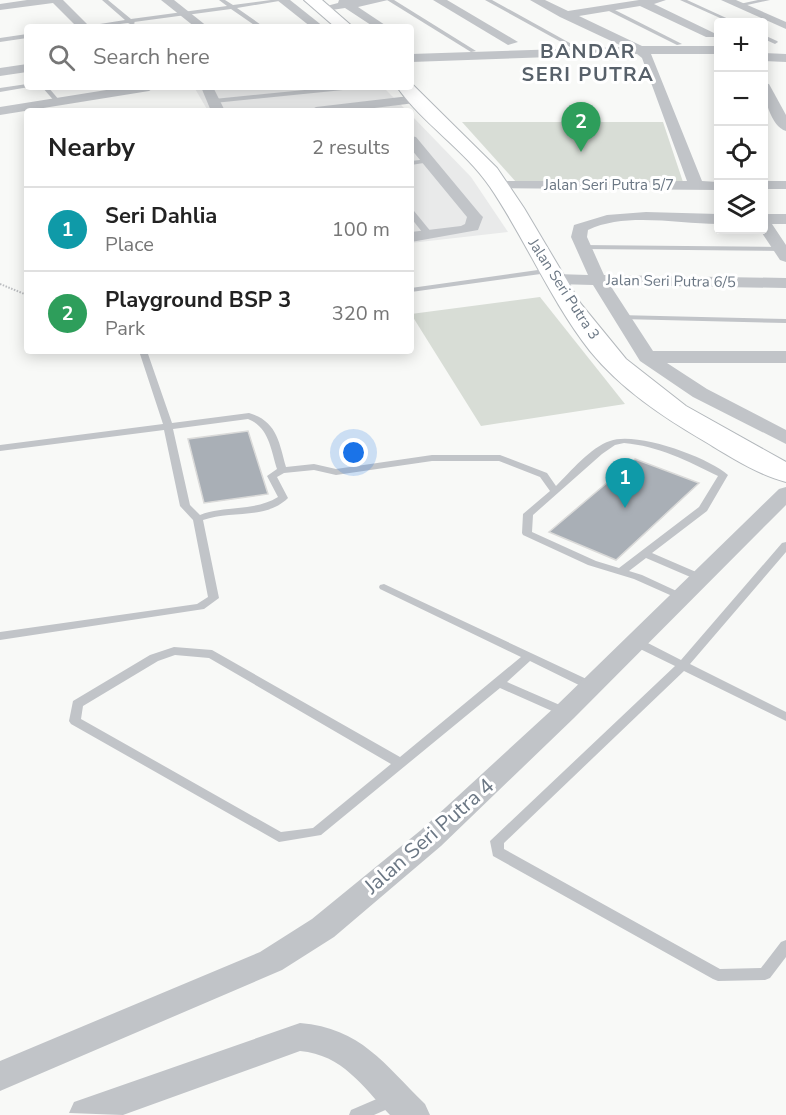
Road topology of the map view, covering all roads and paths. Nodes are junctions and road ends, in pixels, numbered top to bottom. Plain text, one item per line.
1 (51, 0) edge
2 (57, 0) edge
3 (105, 0) edge
4 (167, 0) edge
5 (222, 0) edge
6 (283, 0) edge
7 (382, 0) edge
8 (390, 0) edge
9 (439, 0) edge
10 (488, 0) edge
11 (536, 0) edge
12 (660, 0) edge
13 (683, 0) edge
14 (767, 0) edge
15 (344, 2) edge
16 (732, 2) edge
17 (642, 3) junction
18 (319, 4) edge
19 (0, 7) edge
20 (232, 7) junction
21 (607, 8) junction
22 (185, 13) junction
23 (564, 15) junction
24 (723, 18) edge
25 (129, 21) junction
26 (81, 24) edge
27 (106, 24) edge
28 (133, 24) edge
29 (198, 24) edge
30 (257, 24) edge
31 (313, 24) edge
32 (342, 24) edge
33 (377, 24) edge
34 (786, 26) edge
35 (710, 35) dead end
36 (24, 36) edge
37 (768, 39) edge
38 (0, 40) edge
39 (512, 42) dead end
40 (775, 42) dead end
41 (679, 44) dead end
42 (574, 47) dead end
43 (714, 50) edge
44 (768, 50) edge
45 (786, 50) edge
46 (414, 51) edge
47 (473, 51) dead end
48 (644, 53) junction
49 (714, 57) edge
50 (768, 57) edge
51 (786, 58) edge
52 (24, 68) edge
53 (1, 70) edge
54 (24, 86) edge
55 (0, 90) edge
56 (49, 90) edge
57 (134, 90) edge
58 (209, 90) edge
59 (331, 90) edge
60 (370, 90) edge
61 (768, 90) edge
62 (412, 93) edge
63 (768, 93) edge
64 (786, 94) edge
65 (67, 104) edge
66 (216, 106) edge
67 (384, 107) edge
68 (24, 108) edge
69 (29, 108) edge
70 (369, 108) edge
71 (0, 111) edge
72 (783, 115) edge
73 (786, 127) edge
74 (414, 144) edge
75 (428, 161) junction
76 (414, 163) edge
77 (499, 184) junction
78 (768, 185) edge
79 (786, 185) edge
80 (696, 186) junction
81 (714, 186) edge
82 (414, 217) edge
83 (714, 219) edge
84 (768, 219) edge
85 (786, 219) edge
86 (768, 230) edge
87 (429, 235) junction
88 (414, 237) edge
89 (584, 247) junction
90 (784, 252) edge
91 (554, 275) junction
92 (598, 279) junction
93 (786, 283) edge
94 (0, 284) edge
95 (414, 290) edge
96 (24, 294) edge
97 (621, 317) junction
98 (786, 321) edge
99 (144, 354) edge
100 (647, 357) junction
101 (786, 357) edge
102 (168, 426) junction
103 (786, 438) edge
104 (0, 448) edge
105 (282, 470) junction
106 (786, 473) edge
107 (555, 492) junction
108 (786, 493) edge
109 (198, 519) junction
110 (786, 545) edge
111 (646, 554) junction
112 (622, 571) junction
113 (699, 577) junction
114 (384, 587) dead end
115 (679, 596) junction
116 (0, 636) edge
117 (636, 642) junction
118 (528, 657) junction
119 (683, 665) junction
120 (499, 683) junction
121 (591, 686) junction
122 (565, 712) junction
123 (786, 717) edge
124 (400, 763) junction
125 (786, 946) edge
126 (0, 1076) edge
127 (404, 1107) edge
128 (86, 1114) edge
129 (357, 1115) edge

1 - 19 street
2 - 26 street
3 - 25 lane
4 - 22 street
5 - 20 lane
6 - 20 lane
6 - 31 street
7 - 15 street
8 - 47 lane
9 - 39 street
10 - 42 lane
11 - 23 street
12 - 17 street
13 - 24 lane
14 - 16 lane
15 - 18 street
15 - 33 street
16 - 34 street
17 - 21 street
17 - 35 street
18 - 32 street
20 - 22 lane
20 - 30 lane
21 - 23 street
21 - 41 lane
22 - 25 lane
22 - 29 street
23 - 48 street
25 - 27 lane
25 - 28 lane
36 - 38 lane
37 - 40 lane
43 - 48 street
44 - 45 street
46 - 48 street
48 - 49 street
48 - 80 street
50 - 51 street
52 - 53 street
54 - 55 lane
56 - 65 lane
57 - 65 street
58 - 66 street
59 - 66 lane
60 - 67 street
61 - 64 street
62 - 67 street
62 - 77 street, Jalan Seri Putra 3
63 - 72 street
65 - 69 street
67 - 70 street
68 - 71 street
72 - 73 street
74 - 75 street
75 - 76 lane
75 - 87 street
77 - 80 street, Jalan Seri Putra 5/7
77 - 91 street, Jalan Seri Putra 3
78 - 79 street
80 - 81 street, Jalan Seri Putra 5/7
82 - 87 lane
83 - 89 street
84 - 85 street
86 - 90 street
87 - 88 street
89 - 90 lane
89 - 92 street
91 - 92 street, Jalan Seri Putra 6/5
91 - 95 lane
91 - 106 street, Jalan Seri Putra 3
92 - 93 street, Jalan Seri Putra 6/5
92 - 97 street
94 - 96 path
97 - 98 lane
97 - 100 street
99 - 102 lane
100 - 101 street
100 - 103 street
102 - 104 lane
102 - 105 lane
102 - 109 lane
105 - 107 lane
105 - 109 lane
107 - 111 lane
107 - 112 lane
108 - 113 street, Jalan Seri Putra 4
109 - 116 lane
110 - 119 lane
111 - 112 lane
111 - 113 lane
112 - 115 lane
113 - 115 street, Jalan Seri Putra 4
114 - 118 lane
115 - 117 street, Jalan Seri Putra 4
117 - 119 lane
117 - 121 street, Jalan Seri Putra 4
118 - 120 lane
118 - 121 lane
119 - 123 lane
119 - 125 lane
120 - 122 lane
120 - 124 lane
121 - 122 street, Jalan Seri Putra 4
122 - 126 street, Jalan Seri Putra 4
124 - 124 lane
127 - 128 street
127 - 129 lane

